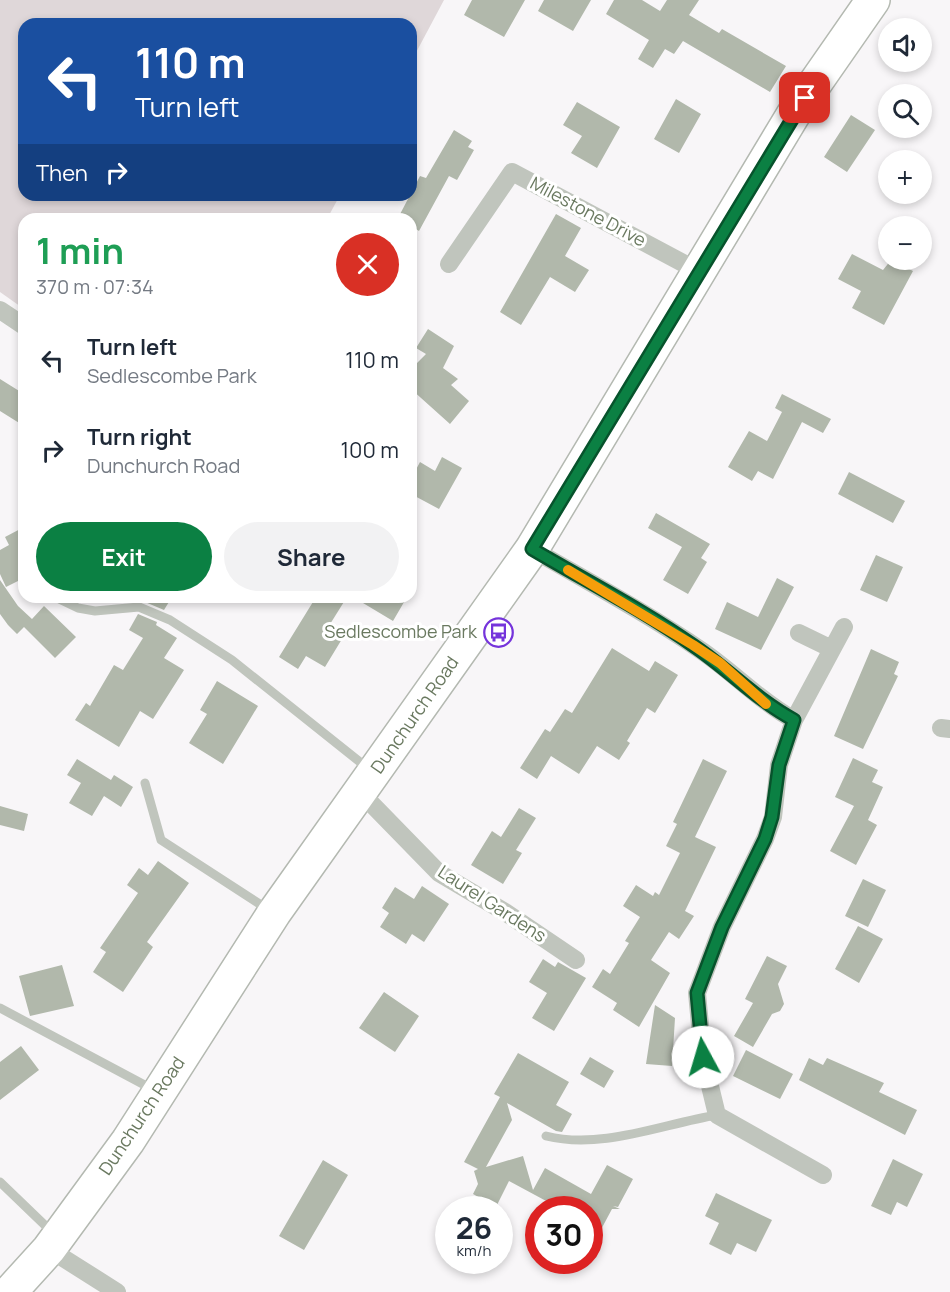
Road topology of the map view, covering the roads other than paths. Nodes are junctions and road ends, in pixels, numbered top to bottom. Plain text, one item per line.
1 (873, 0) edge
2 (449, 264) dead end
3 (698, 271) junction
4 (0, 310) edge
5 (18, 322) edge
6 (532, 549) junction
7 (68, 603) edge
8 (844, 627) dead end
9 (799, 633) dead end
10 (832, 649) junction
11 (794, 720) junction
12 (145, 783) dead end
13 (368, 783) junction
14 (274, 913) junction
15 (576, 960) dead end
16 (0, 1008) edge
17 (159, 1093) junction
18 (717, 1115) junction
19 (546, 1136) dead end
20 (823, 1175) dead end
21 (0, 1182) edge
22 (53, 1243) junction
23 (10, 1292) edge
24 (117, 1292) edge

1 - 3 highway, Dunchurch Road
2 - 3 street, Milestone Drive
3 - 6 highway, Dunchurch Road
4 - 5 street
6 - 11 street
6 - 13 highway, Dunchurch Road
7 - 13 lane
8 - 10 street
9 - 10 street
10 - 11 street
11 - 18 street
12 - 14 lane
13 - 14 highway, Dunchurch Road
13 - 15 street, Laurel Gardens
14 - 17 highway, Dunchurch Road
16 - 17 lane
17 - 22 highway, Dunchurch Road
18 - 19 lane
18 - 20 street
21 - 22 lane
22 - 23 highway, Dunchurch Road
22 - 24 street

